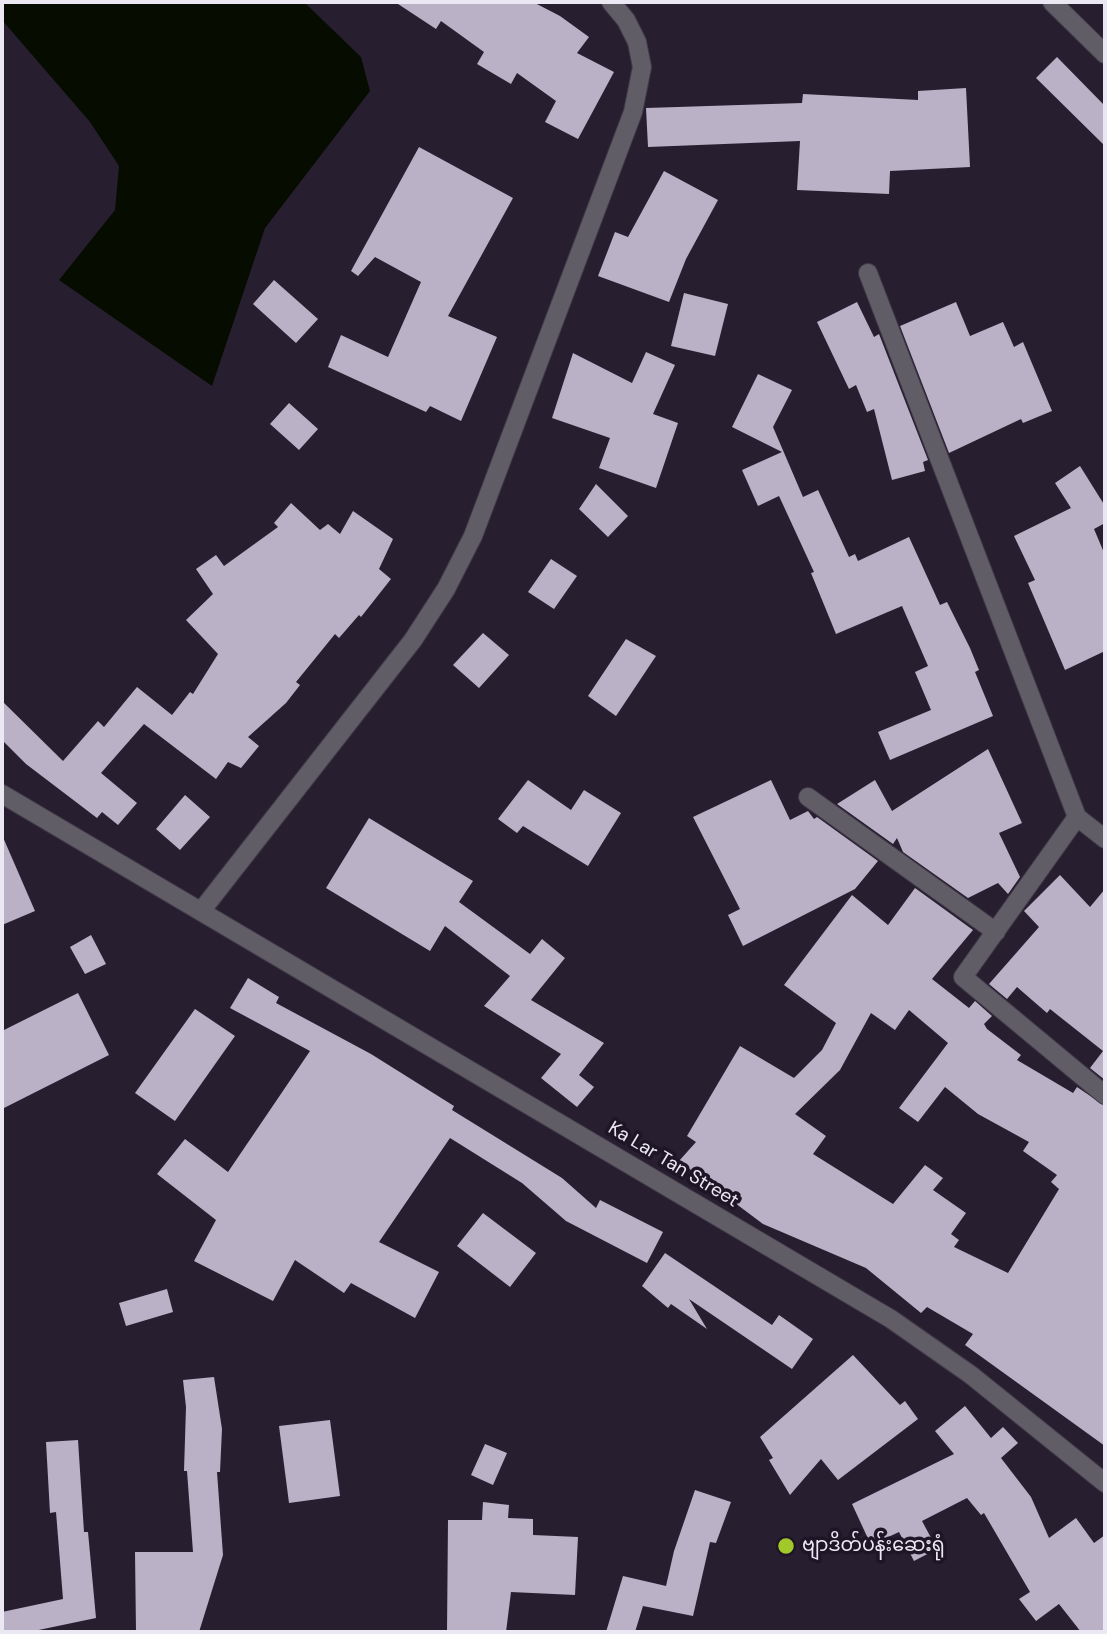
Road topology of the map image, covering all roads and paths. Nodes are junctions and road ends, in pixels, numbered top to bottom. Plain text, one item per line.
1 (611, 2) edge
2 (1052, 2) edge
3 (1105, 54) edge
4 (868, 273) dead end
5 (2, 794) edge
6 (808, 797) dead end
7 (1077, 817) junction
8 (1105, 839) edge
9 (202, 910) junction
10 (996, 932) junction
11 (1105, 1095) edge
12 (1105, 1483) edge

1 - 9 street
2 - 3 street
4 - 7 street
5 - 9 street, Ka Lar Tan Street
6 - 10 street
7 - 8 street
7 - 10 street
9 - 12 street, Ka Lar Tan Street
10 - 11 street

